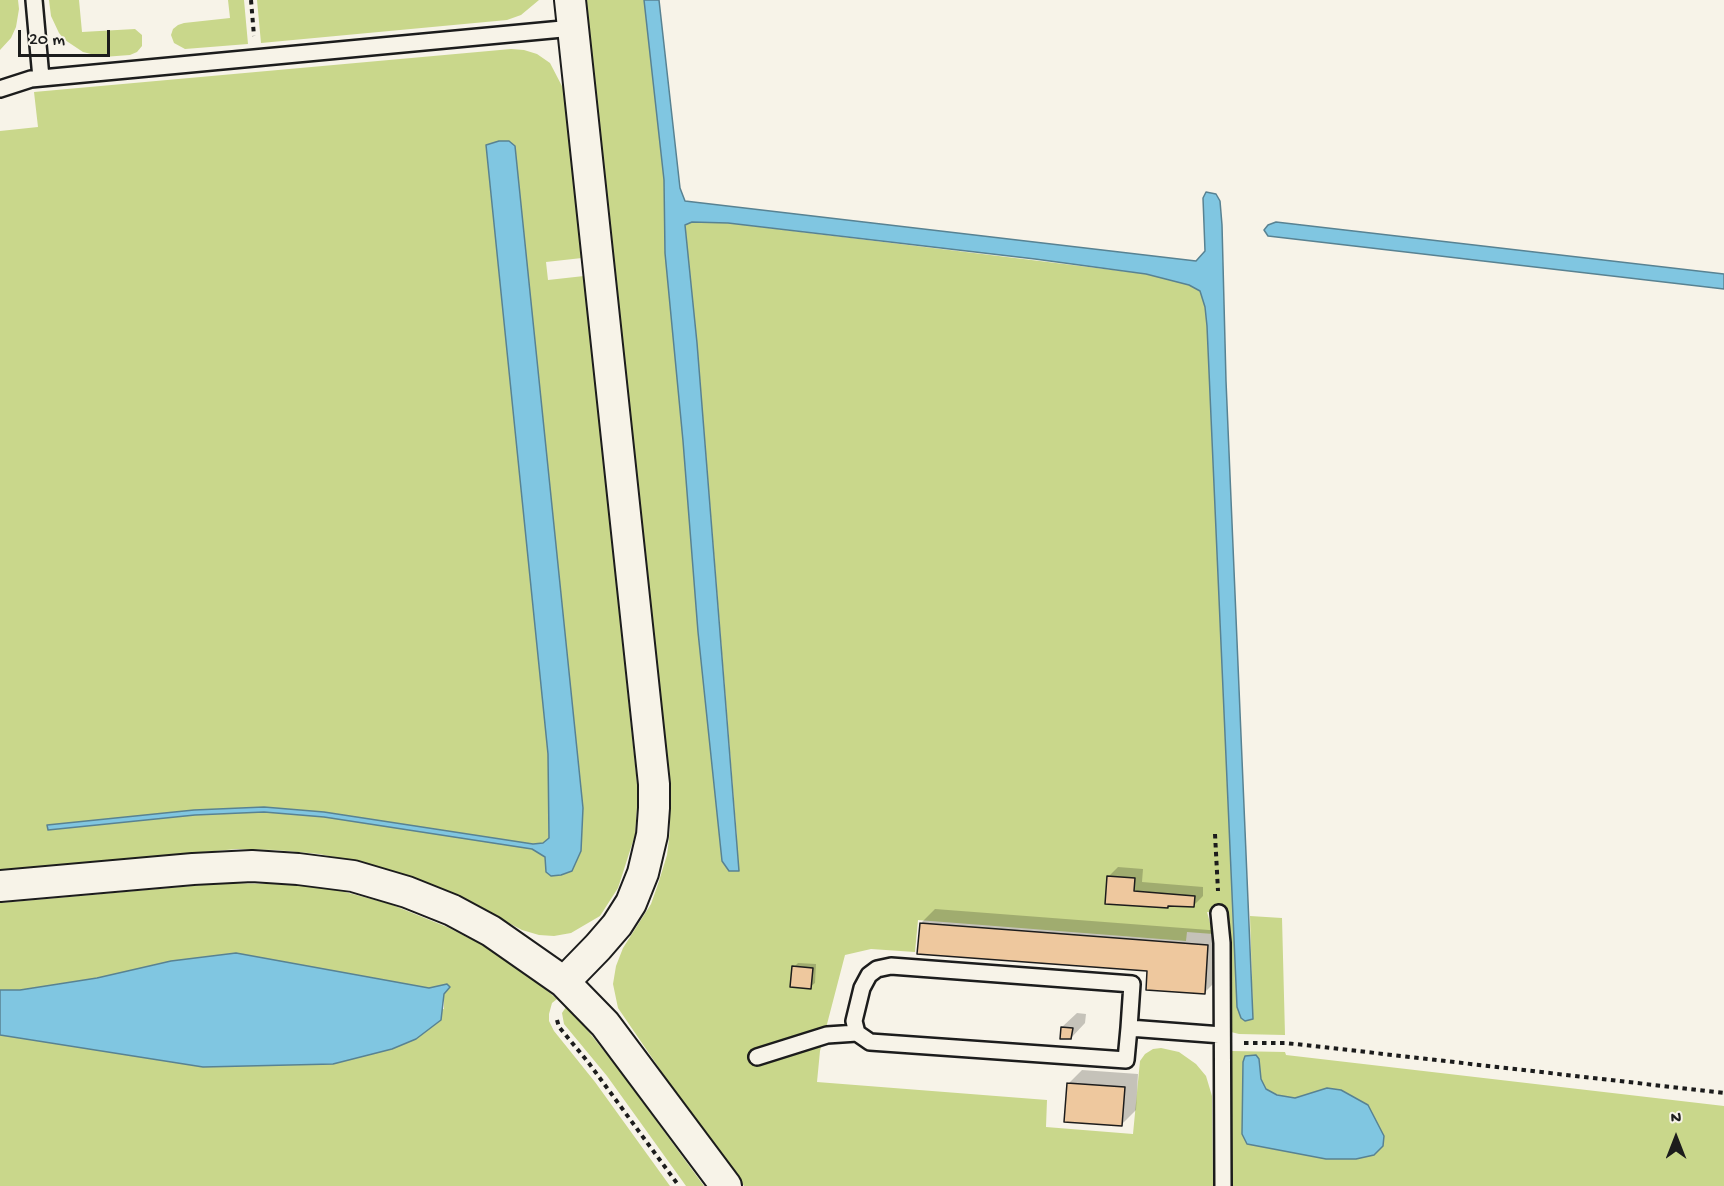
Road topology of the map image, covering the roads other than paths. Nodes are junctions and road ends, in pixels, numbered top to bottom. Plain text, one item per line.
1 (34, 0) edge
2 (572, 14) edge
3 (41, 78) junction
4 (0, 90) edge
5 (0, 886) edge
6 (1219, 913) road end
7 (568, 986) junction
8 (1129, 1028) junction
9 (857, 1033) junction
10 (1222, 1039) junction
11 (757, 1057) dead end
12 (726, 1186) edge
13 (1223, 1186) edge

1 - 3 lane
2 - 3 lane
2 - 7 street
3 - 4 lane
5 - 7 street
6 - 10 lane
7 - 12 street
8 - 9 lane
8 - 9 lane
8 - 10 lane
9 - 11 lane
10 - 13 lane

